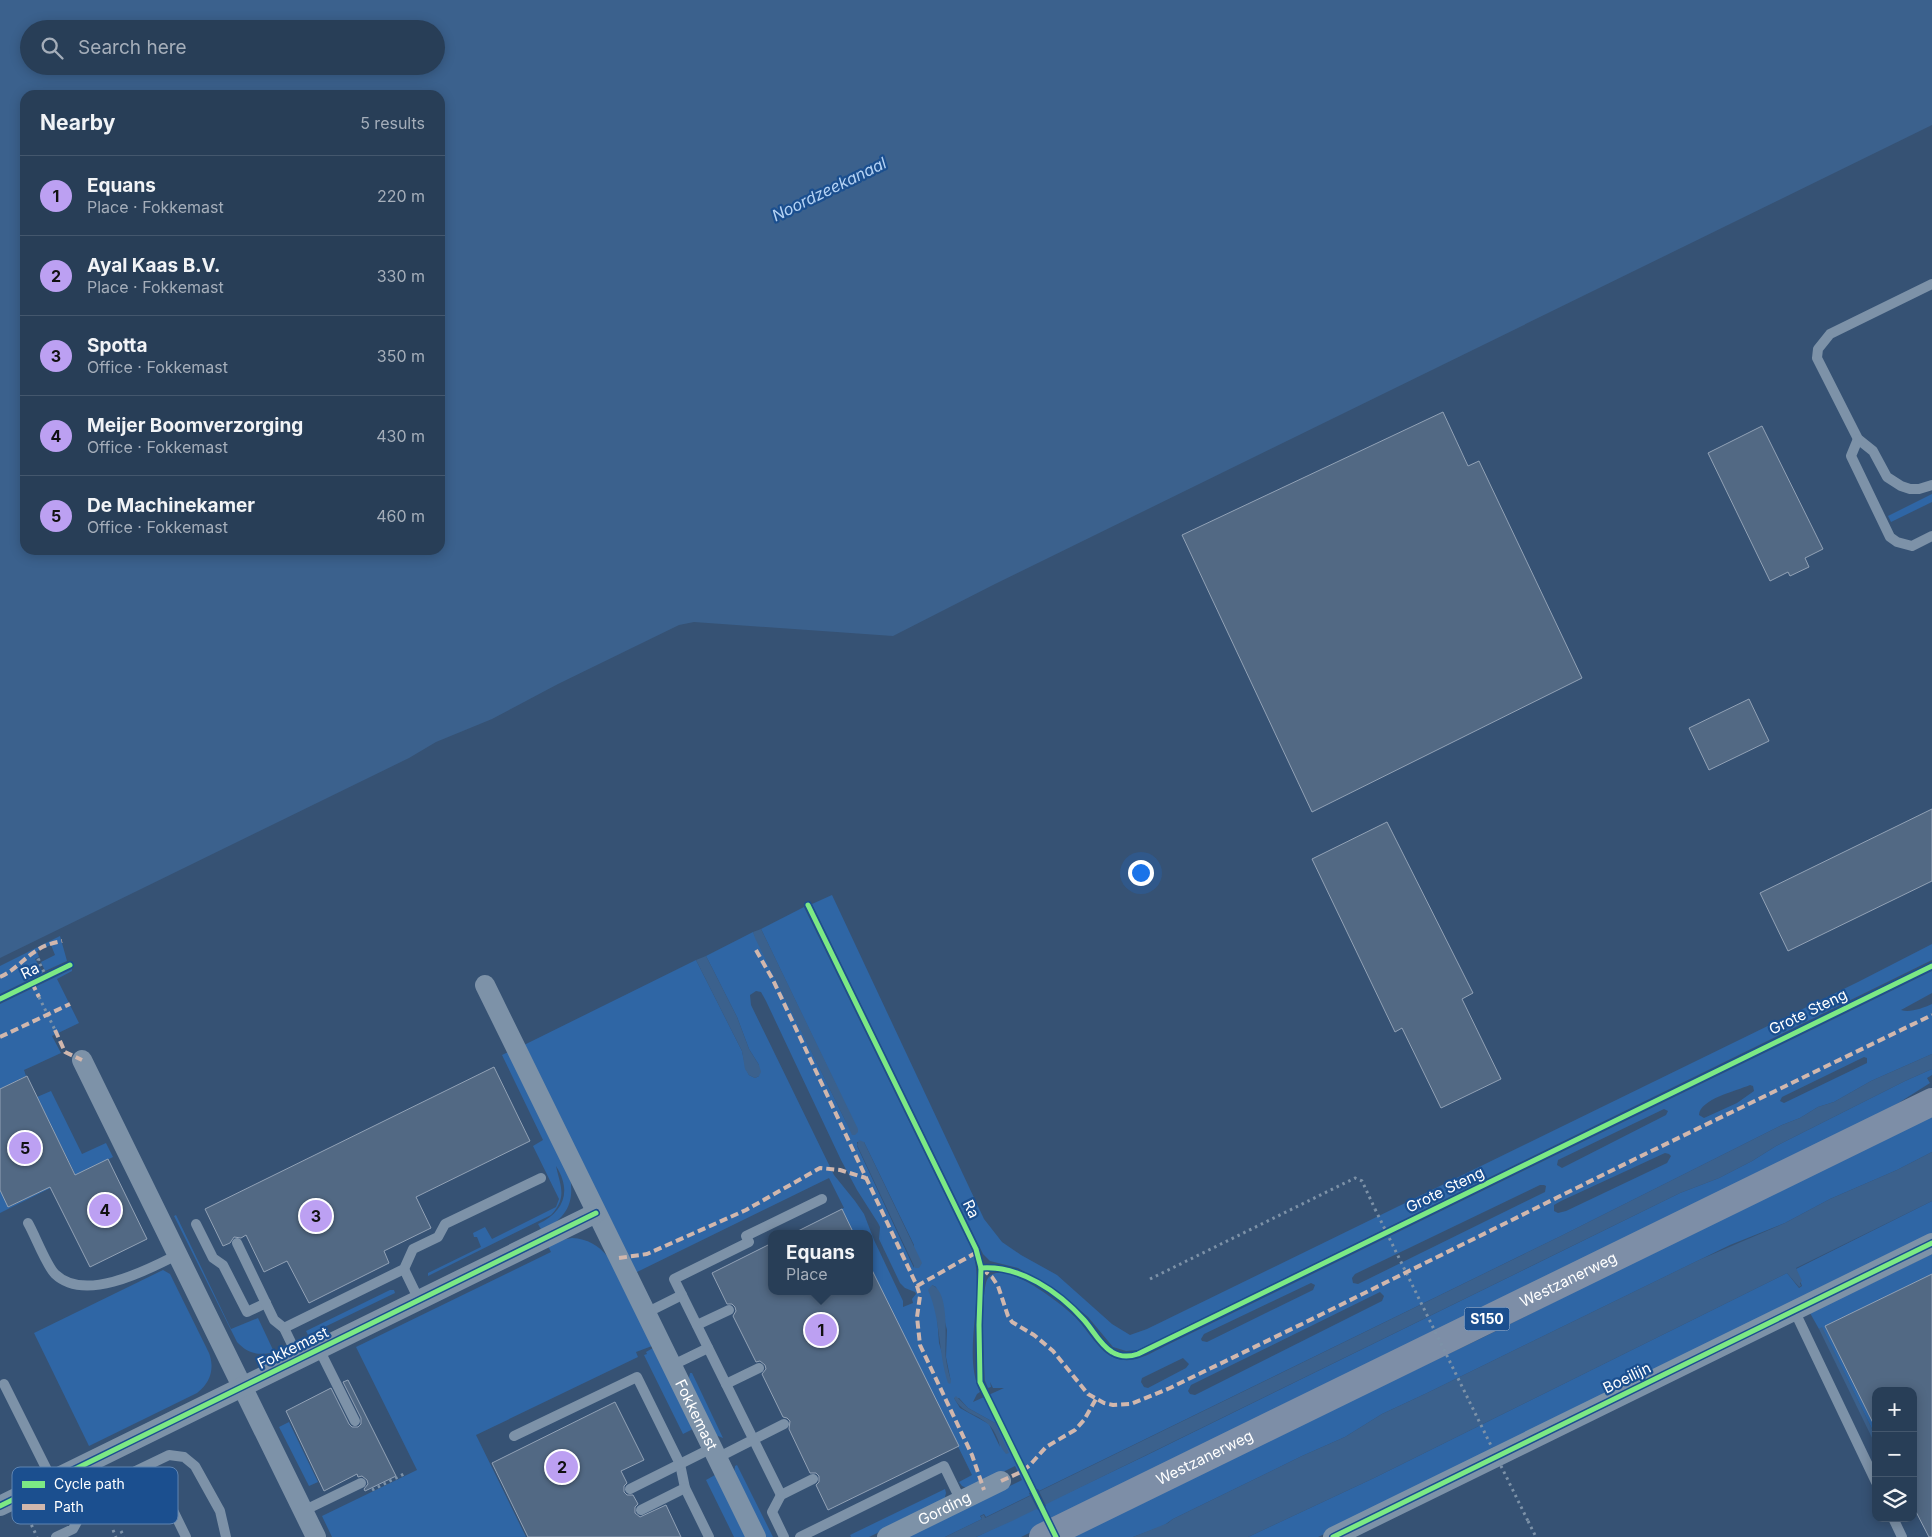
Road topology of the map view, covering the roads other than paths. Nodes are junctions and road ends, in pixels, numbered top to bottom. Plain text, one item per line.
1 (1932, 284) edge
2 (1858, 439) junction
3 (1932, 485) edge
4 (1932, 536) edge
5 (485, 985) dead end
6 (82, 1060) dead end
7 (1932, 1102) edge
8 (541, 1178) dead end
9 (822, 1199) dead end
10 (596, 1213) junction
11 (28, 1223) dead end
12 (196, 1224) dead end
13 (237, 1243) dead end
14 (1932, 1243) edge
15 (177, 1255) junction
16 (404, 1269) junction
17 (682, 1295) junction
18 (419, 1300) junction
19 (266, 1303) junction
20 (729, 1310) dead end
21 (1794, 1310) junction
22 (646, 1313) junction
23 (697, 1325) junction
24 (284, 1328) junction
25 (708, 1348) junction
26 (319, 1349) junction
27 (299, 1359) junction
28 (671, 1366) junction
29 (759, 1368) dead end
30 (4, 1384) dead end
31 (726, 1384) junction
32 (242, 1387) junction
33 (355, 1421) dead end
34 (784, 1424) dead end
35 (514, 1436) dead end
36 (754, 1440) junction
37 (715, 1453) junction
38 (680, 1464) junction
39 (46, 1467) edge
40 (79, 1467) edge
41 (143, 1467) edge
42 (1874, 1477) edge
43 (812, 1479) dead end
44 (1001, 1481) dead end
45 (360, 1483) road end
46 (685, 1488) junction
47 (630, 1489) dead end
48 (781, 1495) junction
49 (961, 1501) junction
50 (640, 1510) dead end
51 (304, 1511) junction
52 (178, 1521) edge
53 (1895, 1522) edge
54 (76, 1524) edge
55 (67, 1535) edge
56 (56, 1537) edge
57 (186, 1537) edge
58 (226, 1537) edge
59 (316, 1537) edge
60 (708, 1537) edge
61 (756, 1537) edge
62 (784, 1537) edge
63 (800, 1537) edge
64 (888, 1537) edge
65 (1044, 1537) edge
66 (1333, 1537) edge
67 (1902, 1537) edge

1 - 2 lane
2 - 3 lane
2 - 4 lane
5 - 10 street, Fokkemast
6 - 15 street
7 - 65 main road, Westzanerweg / S150
8 - 16 lane
9 - 17 lane
10 - 18 street, Fokkemast
10 - 22 street, Fokkemast
11 - 15 lane
12 - 19 lane
13 - 19 lane
14 - 21 street, Boeilijn
15 - 32 street
16 - 18 lane
16 - 24 lane
17 - 22 lane
17 - 23 lane
18 - 26 street, Fokkemast
19 - 24 lane
20 - 23 lane
21 - 42 lane
21 - 66 street, Boeilijn
22 - 28 street, Fokkemast
23 - 25 lane
24 - 27 lane
25 - 28 lane
25 - 31 lane
26 - 27 street, Fokkemast
26 - 33 lane
27 - 32 street, Fokkemast
28 - 37 street, Fokkemast
29 - 31 lane
30 - 39 lane
31 - 36 lane
32 - 40 street, Fokkemast
32 - 51 street
34 - 36 lane
35 - 38 lane
36 - 37 lane
36 - 48 lane
37 - 38 lane
37 - 61 street, Fokkemast
38 - 46 lane
38 - 47 lane
41 - 58 lane
43 - 48 lane
44 - 49 street, Gording
45 - 51 lane
46 - 50 lane
46 - 60 lane
48 - 62 lane
49 - 63 lane
49 - 64 street, Gording
51 - 59 street
52 - 57 lane
53 - 67 lane
54 - 55 lane
55 - 56 lane

